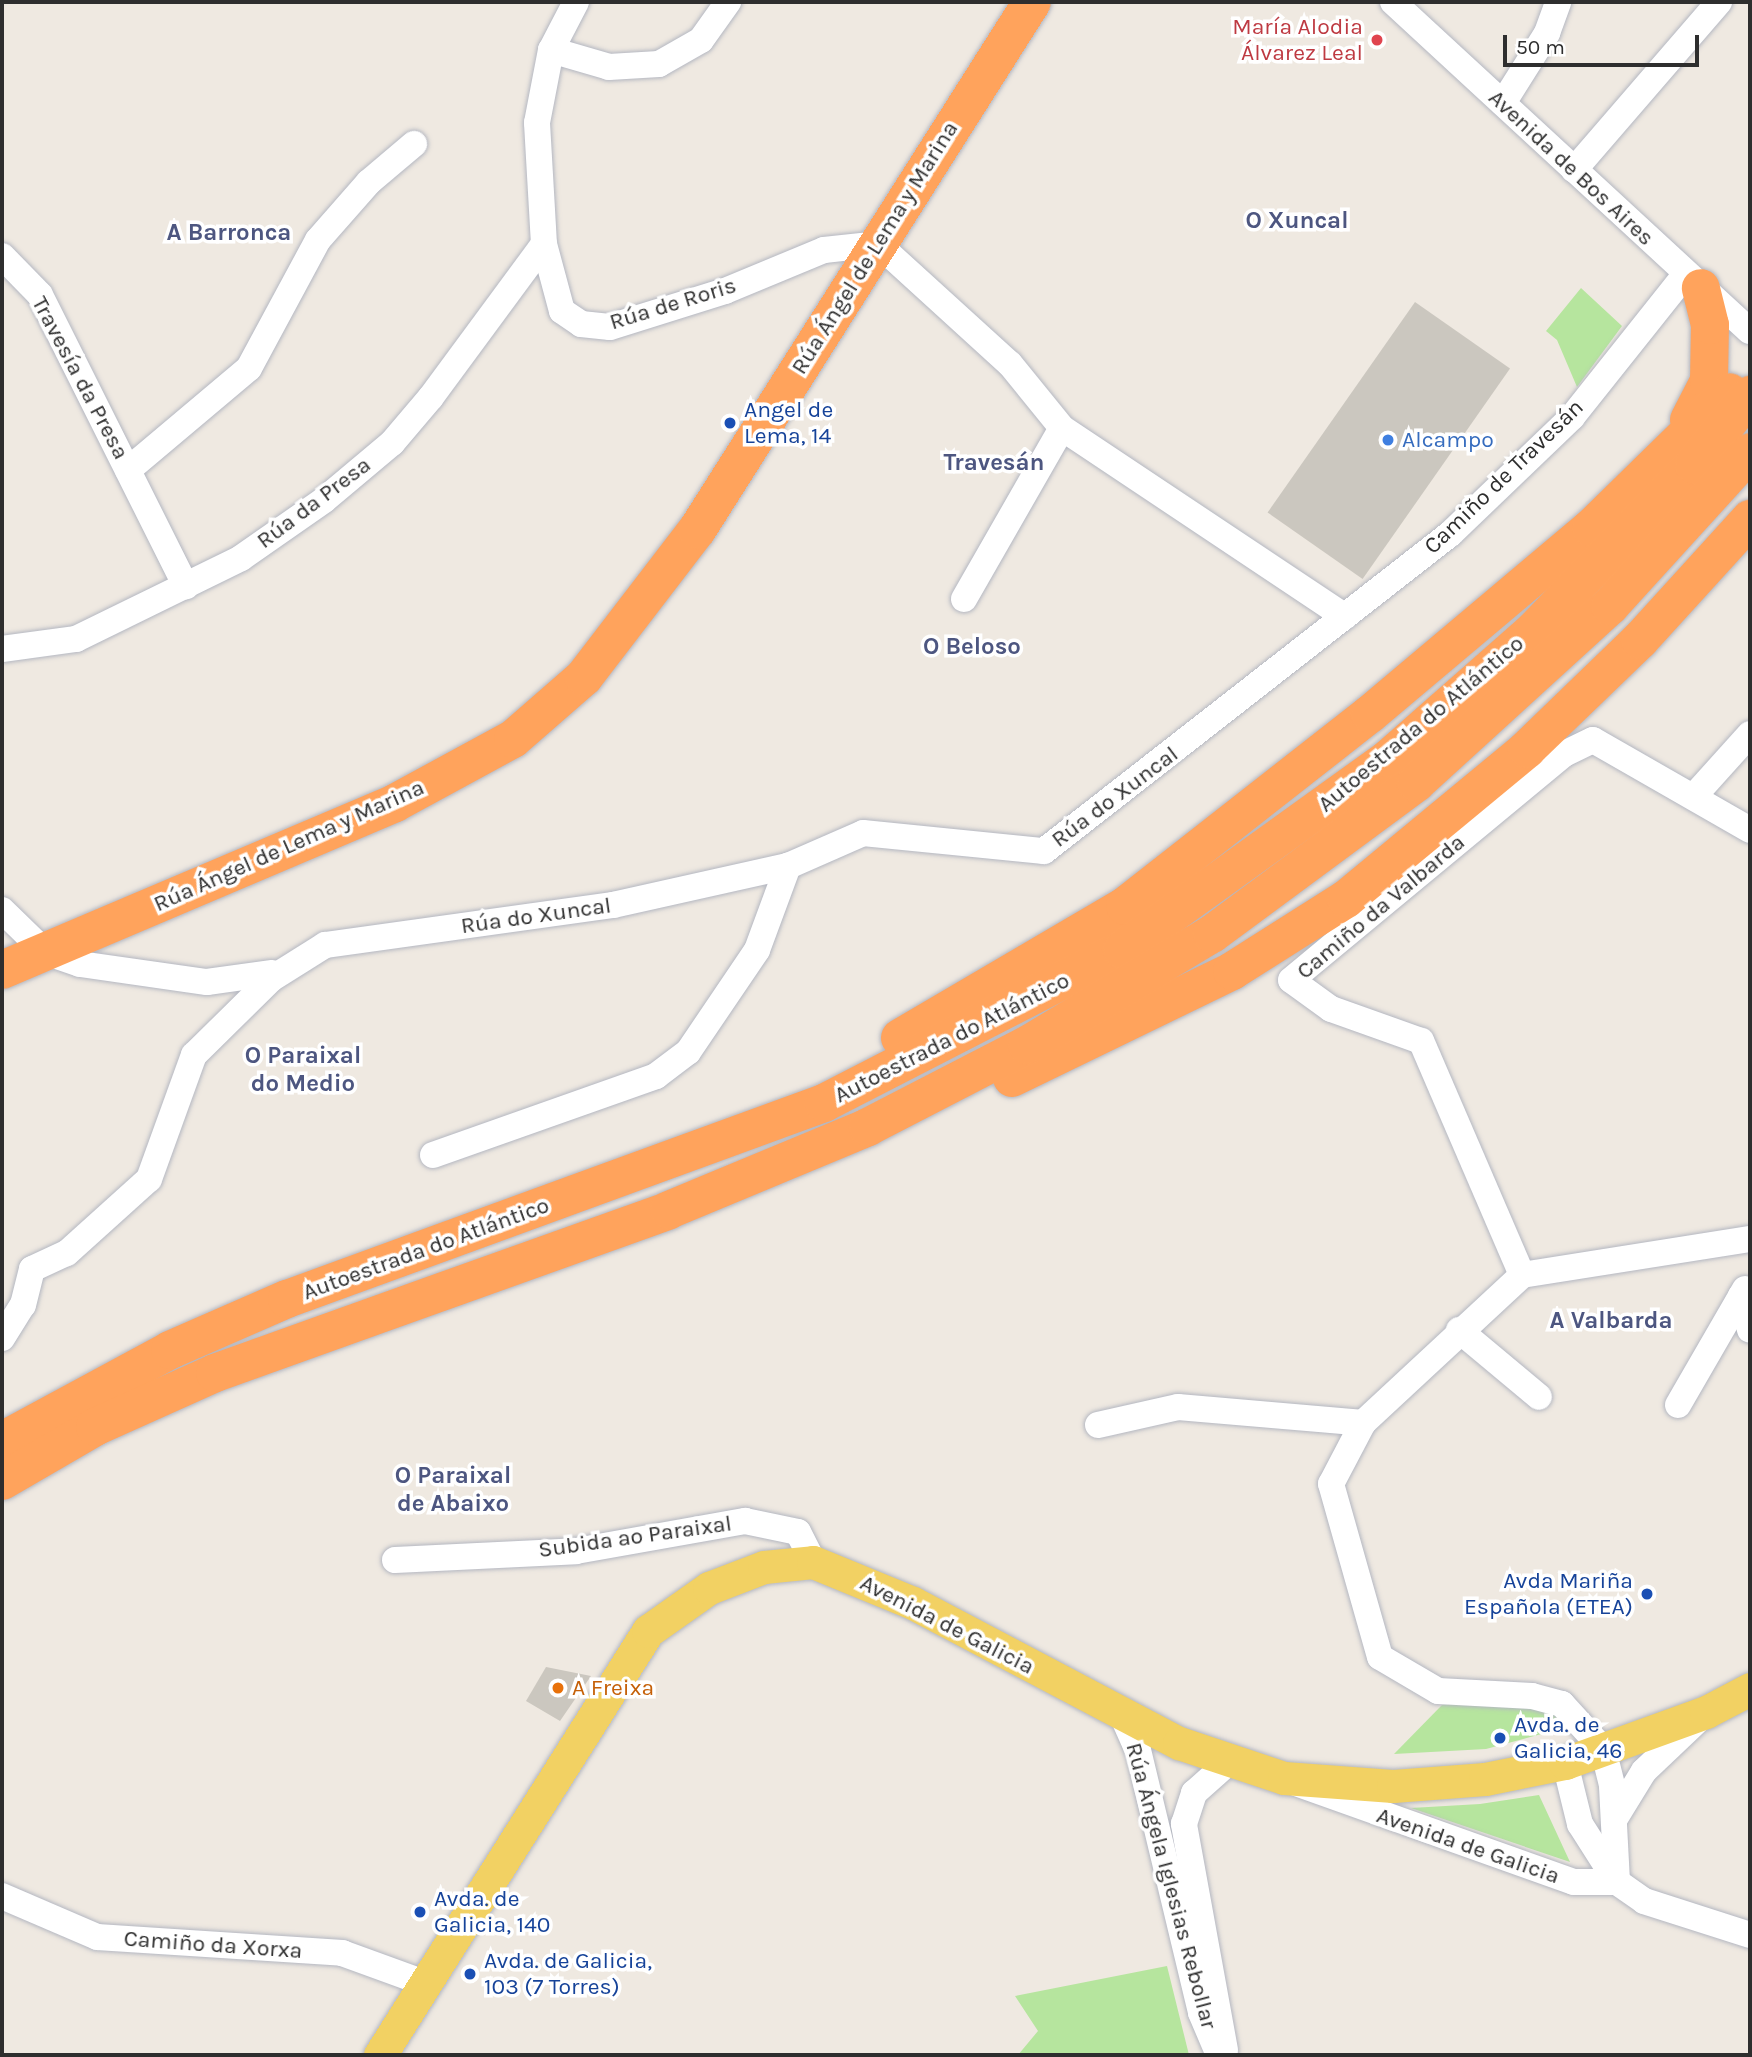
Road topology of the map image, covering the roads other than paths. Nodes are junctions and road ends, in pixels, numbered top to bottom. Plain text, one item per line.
1 (576, 2) edge
2 (728, 2) edge
3 (1032, 2) edge
4 (1393, 2) edge
5 (1558, 2) edge
6 (1719, 2) edge
7 (551, 50) junction
8 (1503, 103) junction
9 (414, 144) dead end
10 (1574, 170) junction
11 (544, 244) junction
12 (878, 244) junction
13 (2, 256) edge
14 (1693, 282) junction
15 (1750, 331) edge
16 (1750, 381) edge
17 (1750, 395) edge
18 (1062, 428) junction
19 (1682, 434) junction
20 (1750, 452) edge
21 (128, 470) junction
22 (1750, 519) edge
23 (187, 587) junction
24 (964, 599) dead end
25 (1345, 616) junction
26 (2, 649) edge
27 (1750, 734) edge
28 (1695, 795) junction
29 (1750, 830) edge
30 (788, 866) junction
31 (2, 910) edge
32 (45, 951) junction
33 (288, 969) junction
34 (2, 970) edge
35 (868, 1127) junction
36 (433, 1155) dead end
37 (656, 1166) junction
38 (1750, 1238) edge
39 (1522, 1275) junction
40 (1745, 1289) edge
41 (1459, 1330) junction
42 (1750, 1330) edge
43 (2, 1338) edge
44 (1539, 1397) dead end
45 (1678, 1405) dead end
46 (1363, 1423) junction
47 (1098, 1425) dead end
48 (2, 1441) edge
49 (2, 1481) edge
50 (395, 1560) dead end
51 (813, 1562) junction
52 (1750, 1689) edge
53 (1706, 1712) junction
54 (1123, 1717) junction
55 (1603, 1749) junction
56 (1231, 1760) junction
57 (1564, 1763) junction
58 (1284, 1778) junction
59 (1614, 1820) junction
60 (1617, 1882) junction
61 (2, 1896) edge
62 (1750, 1935) edge
63 (427, 1984) junction
64 (380, 2055) edge
65 (1219, 2055) edge
66 (1225, 2055) edge

1 - 7 street, Rúa de Roris
2 - 7 street
3 - 12 highway, Rúa Ángel de Lema y Marina
4 - 8 street, Avenida de Bos Aires
5 - 8 street
6 - 10 street
7 - 11 street, Rúa de Roris
8 - 10 street, Avenida de Bos Aires
9 - 21 street, Travesía da Presa
10 - 14 street, Avenida de Bos Aires
11 - 12 street, Rúa de Roris
11 - 23 street, Rúa da Presa
12 - 18 street
12 - 32 highway, Rúa Ángel de Lema y Marina
13 - 21 street, Travesía da Presa
14 - 15 street, Avenida de Bos Aires
14 - 19 highway
14 - 25 street, Camiño de Travesán
16 - 19 highway
17 - 37 highway, Autoestrada do Atlántico
18 - 24 street
18 - 25 street
19 - 37 highway
20 - 35 highway, Autoestrada do Atlántico
21 - 23 street, Travesía da Presa
22 - 35 highway
23 - 26 street, Rúa da Presa
25 - 30 street, Rúa do Xuncal
27 - 28 street
28 - 29 street
28 - 39 street, Camiño da Valbarda
30 - 33 street, Rúa do Xuncal
30 - 36 street
31 - 32 street
32 - 33 street, Rúa do Xuncal
32 - 34 highway, Rúa Ángel de Lema y Marina
33 - 43 street, Rúa do Xuncal
35 - 49 highway, Autoestrada do Atlántico
37 - 48 highway, Autoestrada do Atlántico
38 - 39 street
39 - 41 street
40 - 42 street
40 - 45 street
41 - 44 street
41 - 46 street
46 - 47 street
46 - 55 street
50 - 51 street, Subida ao Paraixal
51 - 54 main road, Avenida de Galicia
51 - 63 main road, Avenida de Galicia
52 - 53 main road, Avenida de Galicia
53 - 55 main road, Avenida de Galicia
53 - 59 street, Avenida de Galicia
54 - 56 main road, Avenida de Galicia
54 - 65 street, Rúa Ángela Iglesias Rebollar
55 - 57 main road, Avenida de Galicia
55 - 59 street
56 - 58 main road, Avenida de Galicia
56 - 66 street, Rúa Ángela Iglesias Rebollar
57 - 58 main road, Avenida de Galicia
57 - 60 street
58 - 60 street, Avenida de Galicia
59 - 60 street
60 - 62 street
61 - 63 street, Camiño da Xorxa
63 - 64 main road, Avenida de Galicia

